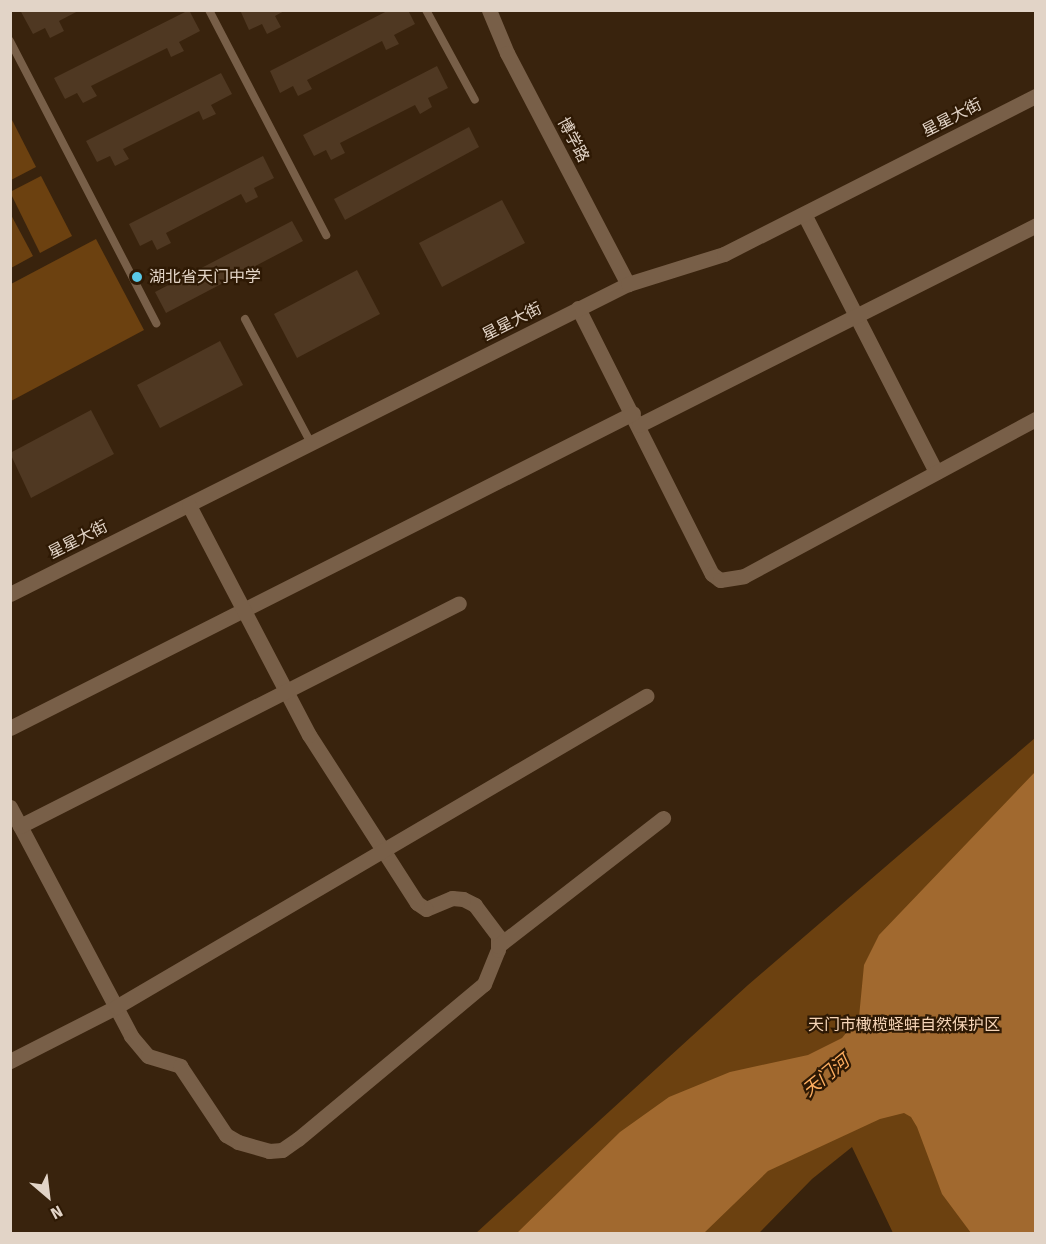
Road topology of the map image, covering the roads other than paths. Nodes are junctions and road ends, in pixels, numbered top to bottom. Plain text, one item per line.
1 (209, 10) edge
2 (426, 10) edge
3 (489, 10) edge
4 (10, 41) edge
5 (1035, 96) edge
6 (474, 100) dead end
7 (804, 214) junction
8 (1035, 225) edge
9 (327, 235) dead end
10 (628, 284) junction
11 (578, 308) junction
12 (856, 315) junction
13 (245, 319) dead end
14 (156, 323) dead end
15 (636, 419) junction
16 (1035, 419) edge
17 (311, 443) junction
18 (936, 472) junction
19 (189, 505) junction
20 (10, 594) edge
21 (459, 603) dead end
22 (244, 610) junction
23 (287, 690) junction
24 (646, 696) dead end
25 (10, 728) edge
26 (10, 807) edge
27 (663, 818) dead end
28 (20, 826) junction
29 (383, 851) junction
30 (498, 946) junction
31 (116, 1008) junction
32 (10, 1061) edge

1 - 9 lane
2 - 6 lane
3 - 10 street, 博学路
4 - 14 lane
5 - 7 street, 星星大街
7 - 10 street, 星星大街
7 - 12 street
8 - 12 street
10 - 11 street, 星星大街
11 - 15 street
11 - 17 street, 星星大街
12 - 15 street
12 - 18 street
13 - 17 lane
15 - 18 street
15 - 22 street
16 - 18 street
17 - 19 street, 星星大街
19 - 20 street, 星星大街
19 - 22 street
21 - 23 street
22 - 23 street
22 - 25 street
23 - 28 street
23 - 29 street
24 - 29 street
26 - 28 street
27 - 30 street
28 - 31 street
29 - 30 street
29 - 31 street
30 - 31 street
31 - 32 street

